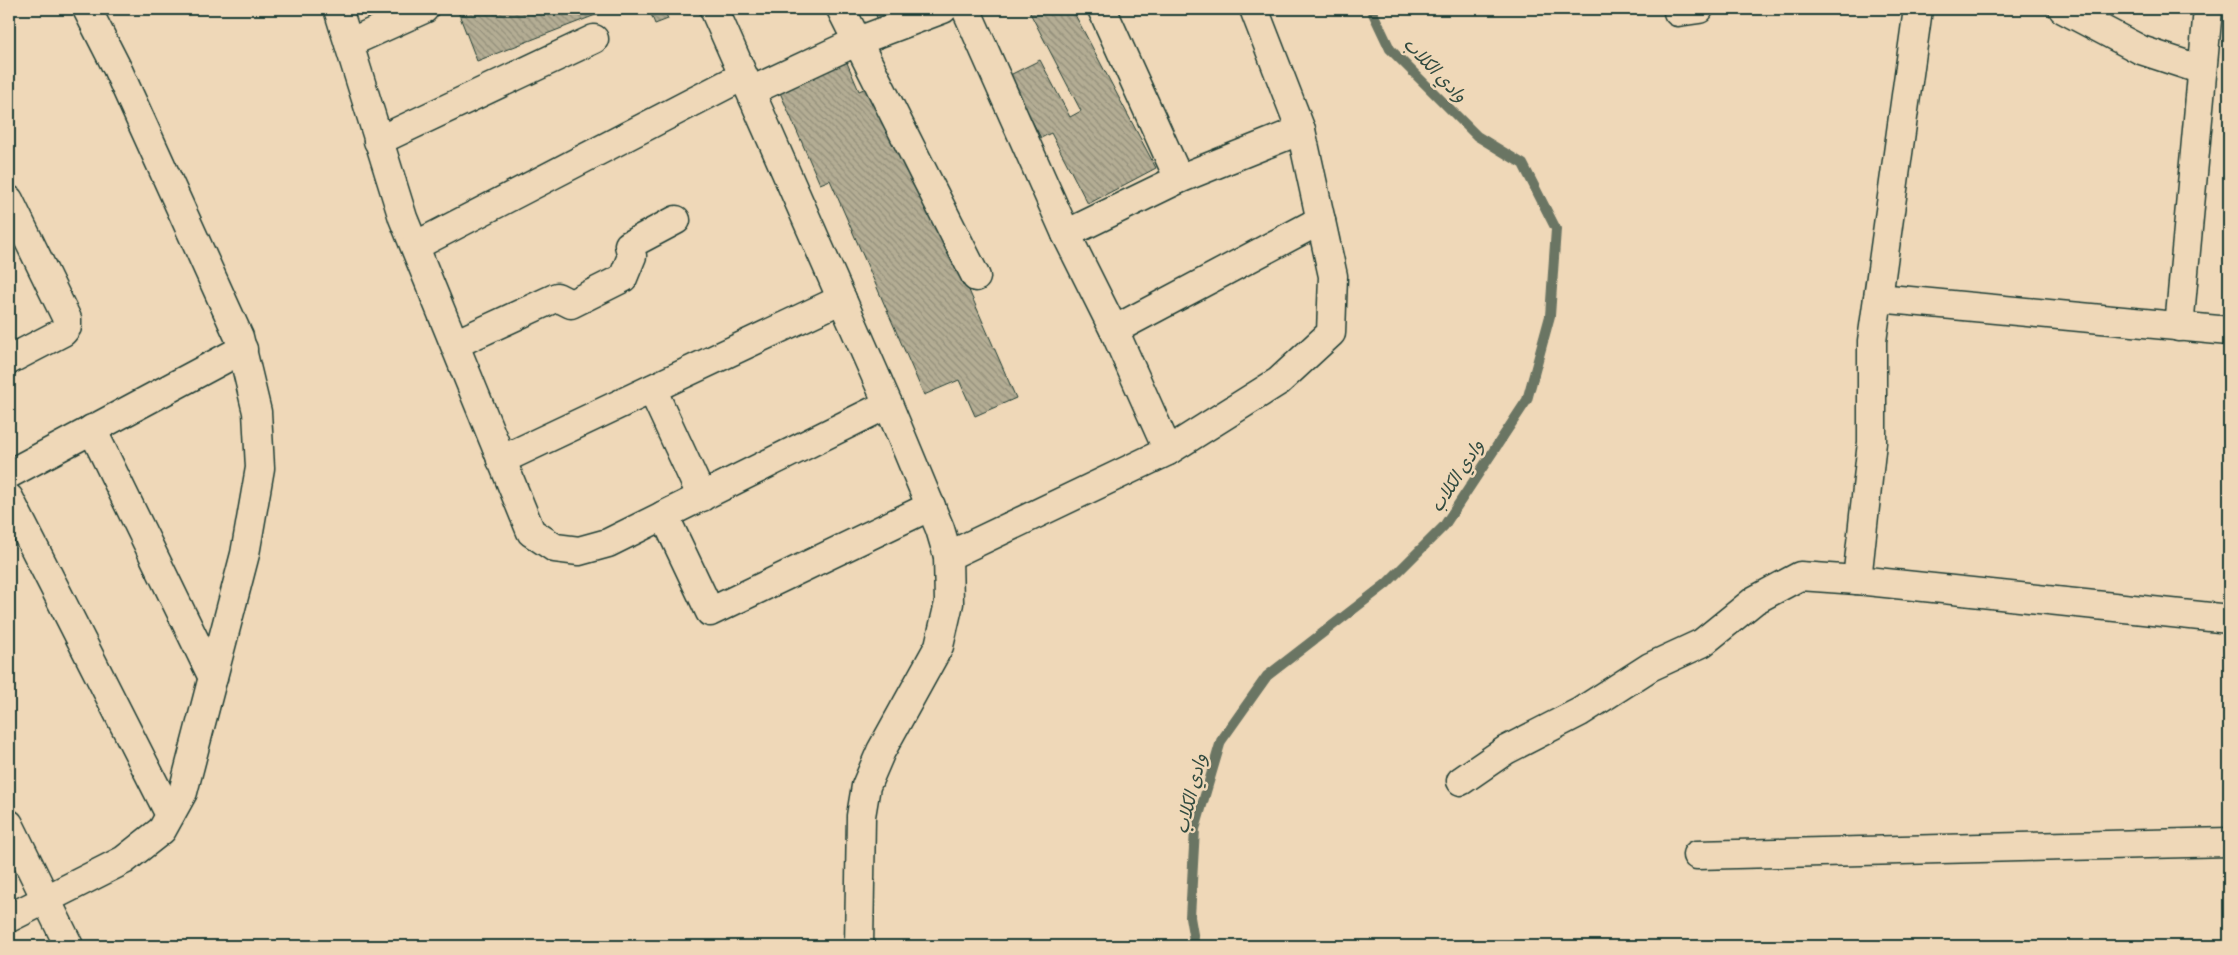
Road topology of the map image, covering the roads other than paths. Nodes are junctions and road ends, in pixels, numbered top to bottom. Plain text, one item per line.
1 (87, 9) edge
2 (338, 9) edge
3 (424, 9) edge
4 (714, 9) edge
5 (841, 9) edge
6 (943, 9) edge
7 (966, 9) edge
8 (1102, 9) edge
9 (1254, 9) edge
10 (1918, 9) edge
11 (2063, 9) edge
12 (2208, 9) edge
13 (594, 39) dead end
14 (858, 41) junction
15 (350, 43) junction
16 (2202, 70) junction
17 (747, 83) junction
18 (1302, 130) junction
19 (378, 141) junction
20 (1179, 179) junction
21 (9, 200) edge
22 (676, 220) dead end
23 (1321, 220) junction
24 (1066, 234) junction
25 (414, 246) junction
26 (976, 277) dead end
27 (1878, 298) junction
28 (842, 299) junction
29 (2179, 327) junction
30 (1114, 330) junction
31 (2229, 332) edge
32 (455, 344) junction
33 (242, 349) junction
34 (9, 360) edge
35 (652, 388) junction
36 (888, 404) junction
37 (92, 429) junction
38 (1168, 451) junction
39 (502, 460) junction
40 (9, 474) edge
41 (702, 496) junction
42 (9, 498) edge
43 (931, 506) junction
44 (664, 515) junction
45 (948, 556) junction
46 (1857, 580) junction
47 (2229, 619) edge
48 (213, 678) junction
49 (1461, 782) dead end
50 (170, 814) junction
51 (9, 824) edge
52 (2229, 842) edge
53 (1697, 855) dead end
54 (46, 899) junction
55 (9, 918) edge
56 (69, 946) edge
57 (858, 946) edge

1 - 33 street
2 - 15 street
3 - 15 street
4 - 17 street
5 - 14 street
6 - 14 street
7 - 24 street
8 - 20 street
9 - 18 street
10 - 27 street
11 - 16 street
12 - 16 street
13 - 19 street
14 - 17 street
14 - 26 street
15 - 19 street
16 - 29 street
17 - 25 street
17 - 28 street
18 - 20 street
18 - 23 street
19 - 25 street
20 - 24 street
21 - 34 street
22 - 32 street
23 - 30 street
23 - 38 street
24 - 30 street
25 - 32 street
27 - 29 street
27 - 46 street
28 - 35 street
28 - 36 street
29 - 31 street
30 - 38 street
32 - 39 street
33 - 37 street
33 - 48 street
35 - 39 street
35 - 41 street
36 - 41 street
36 - 43 street
37 - 40 street
37 - 48 street
38 - 45 street
39 - 44 street
41 - 44 street
42 - 50 street
43 - 44 street
43 - 45 street
45 - 57 street
46 - 47 street
46 - 49 street
48 - 50 street
50 - 54 street
51 - 54 street
52 - 53 street
54 - 55 street
54 - 56 street

